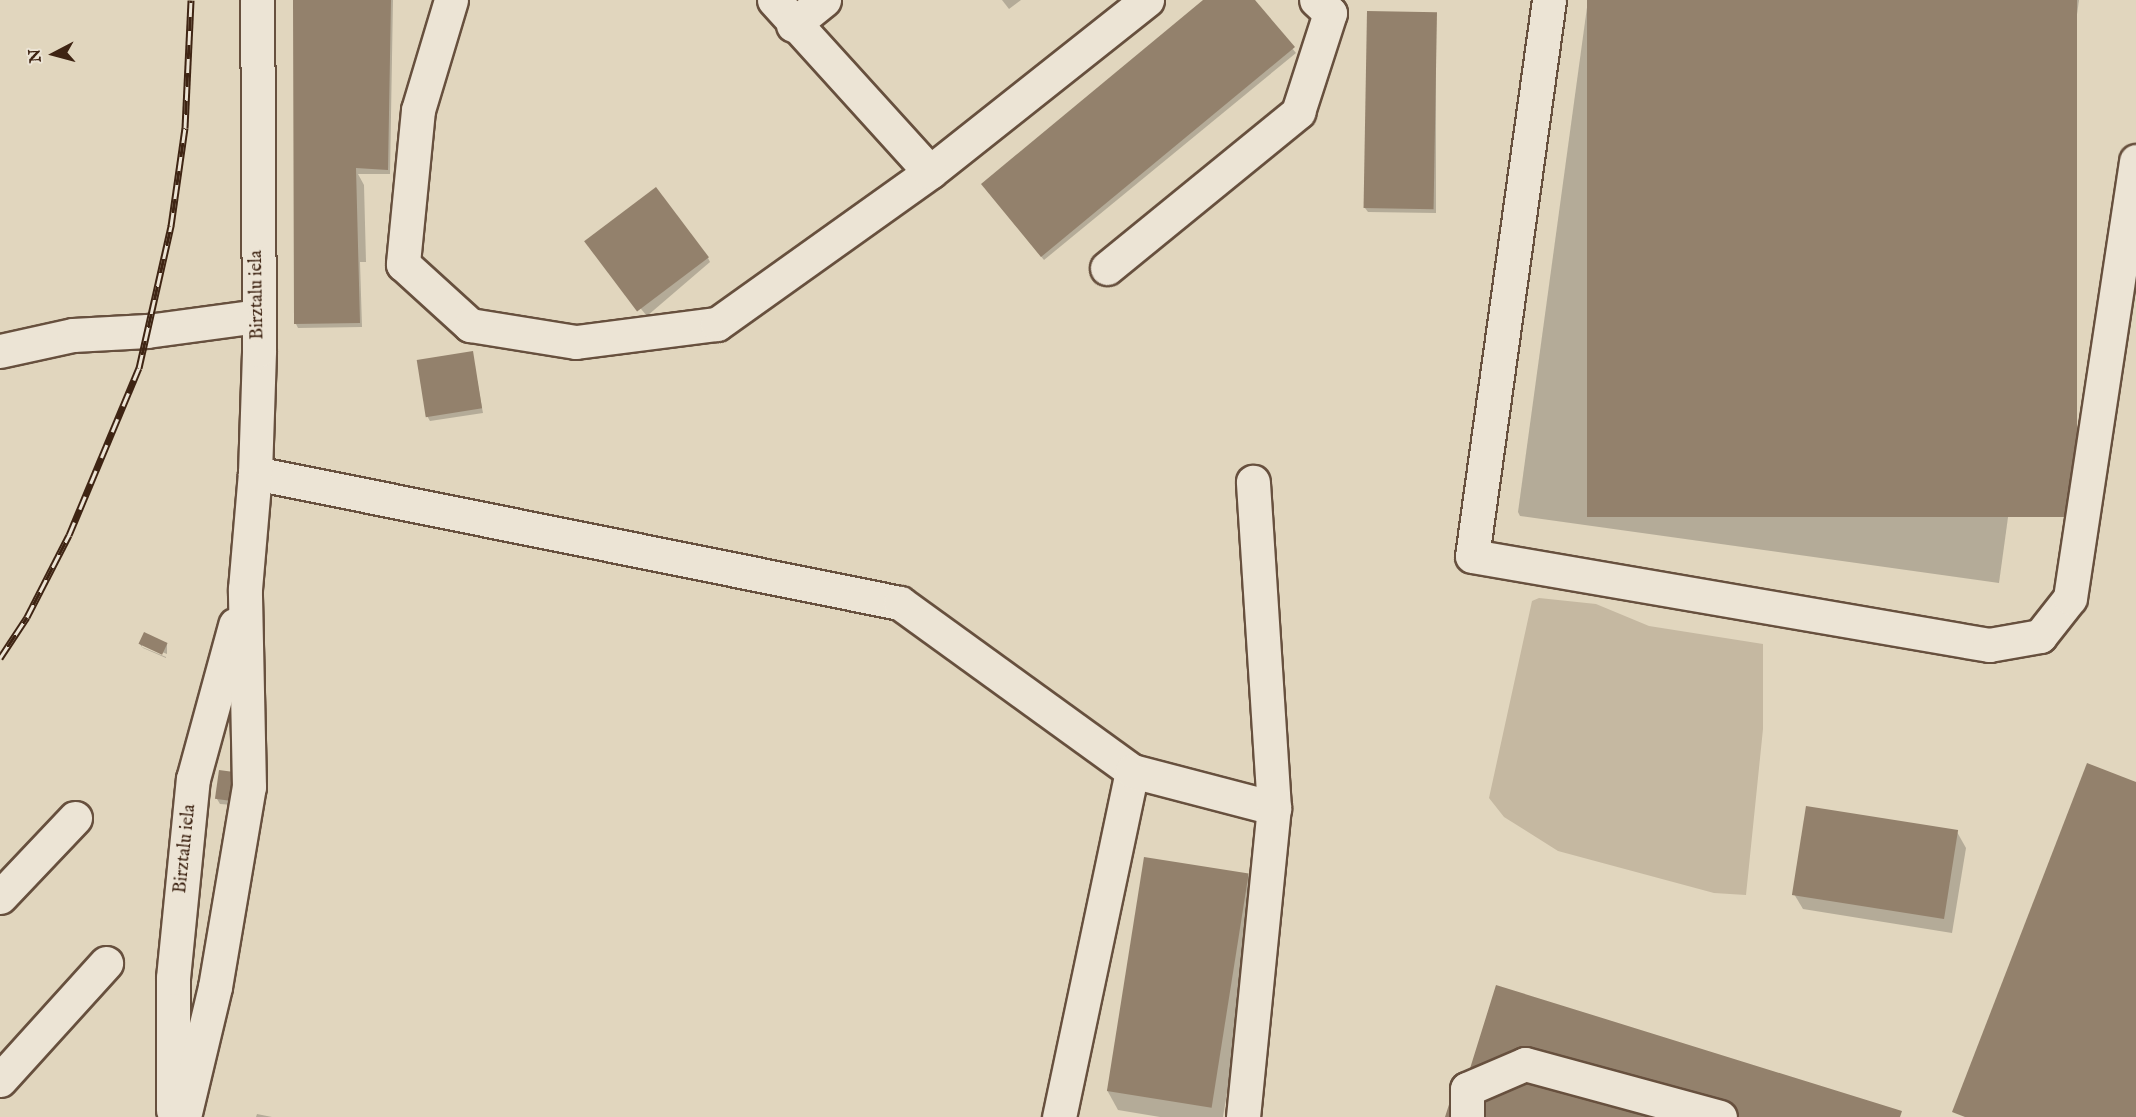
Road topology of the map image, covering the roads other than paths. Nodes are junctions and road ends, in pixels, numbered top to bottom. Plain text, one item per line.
1 (257, 0) edge
2 (451, 0) edge
3 (824, 0) edge
4 (1147, 0) edge
5 (1316, 0) edge
6 (1549, 0) edge
7 (784, 13) edge
8 (2136, 161) edge
9 (930, 172) junction
10 (1107, 268) dead end
11 (258, 316) junction
12 (0, 351) edge
13 (255, 473) junction
14 (1252, 482) dead end
15 (245, 589) junction
16 (1132, 771) junction
17 (1274, 808) junction
18 (75, 818) dead end
19 (0, 897) edge
20 (106, 963) dead end
21 (0, 1080) edge
22 (173, 1117) edge
23 (184, 1117) edge
24 (1059, 1117) edge
25 (1244, 1117) edge
26 (1467, 1117) edge
27 (1720, 1117) edge

1 - 11 street, Birztalu iela
2 - 9 street
3 - 7 street
4 - 9 street
5 - 10 street
6 - 8 street
7 - 9 street
11 - 12 street
11 - 13 street, Birztalu iela
13 - 15 street, Birztalu iela
13 - 16 street
14 - 17 street
15 - 22 street, Birztalu iela
15 - 23 street, Birztalu iela
16 - 17 street
16 - 24 street
17 - 25 street
18 - 19 street
20 - 21 street
26 - 27 street

